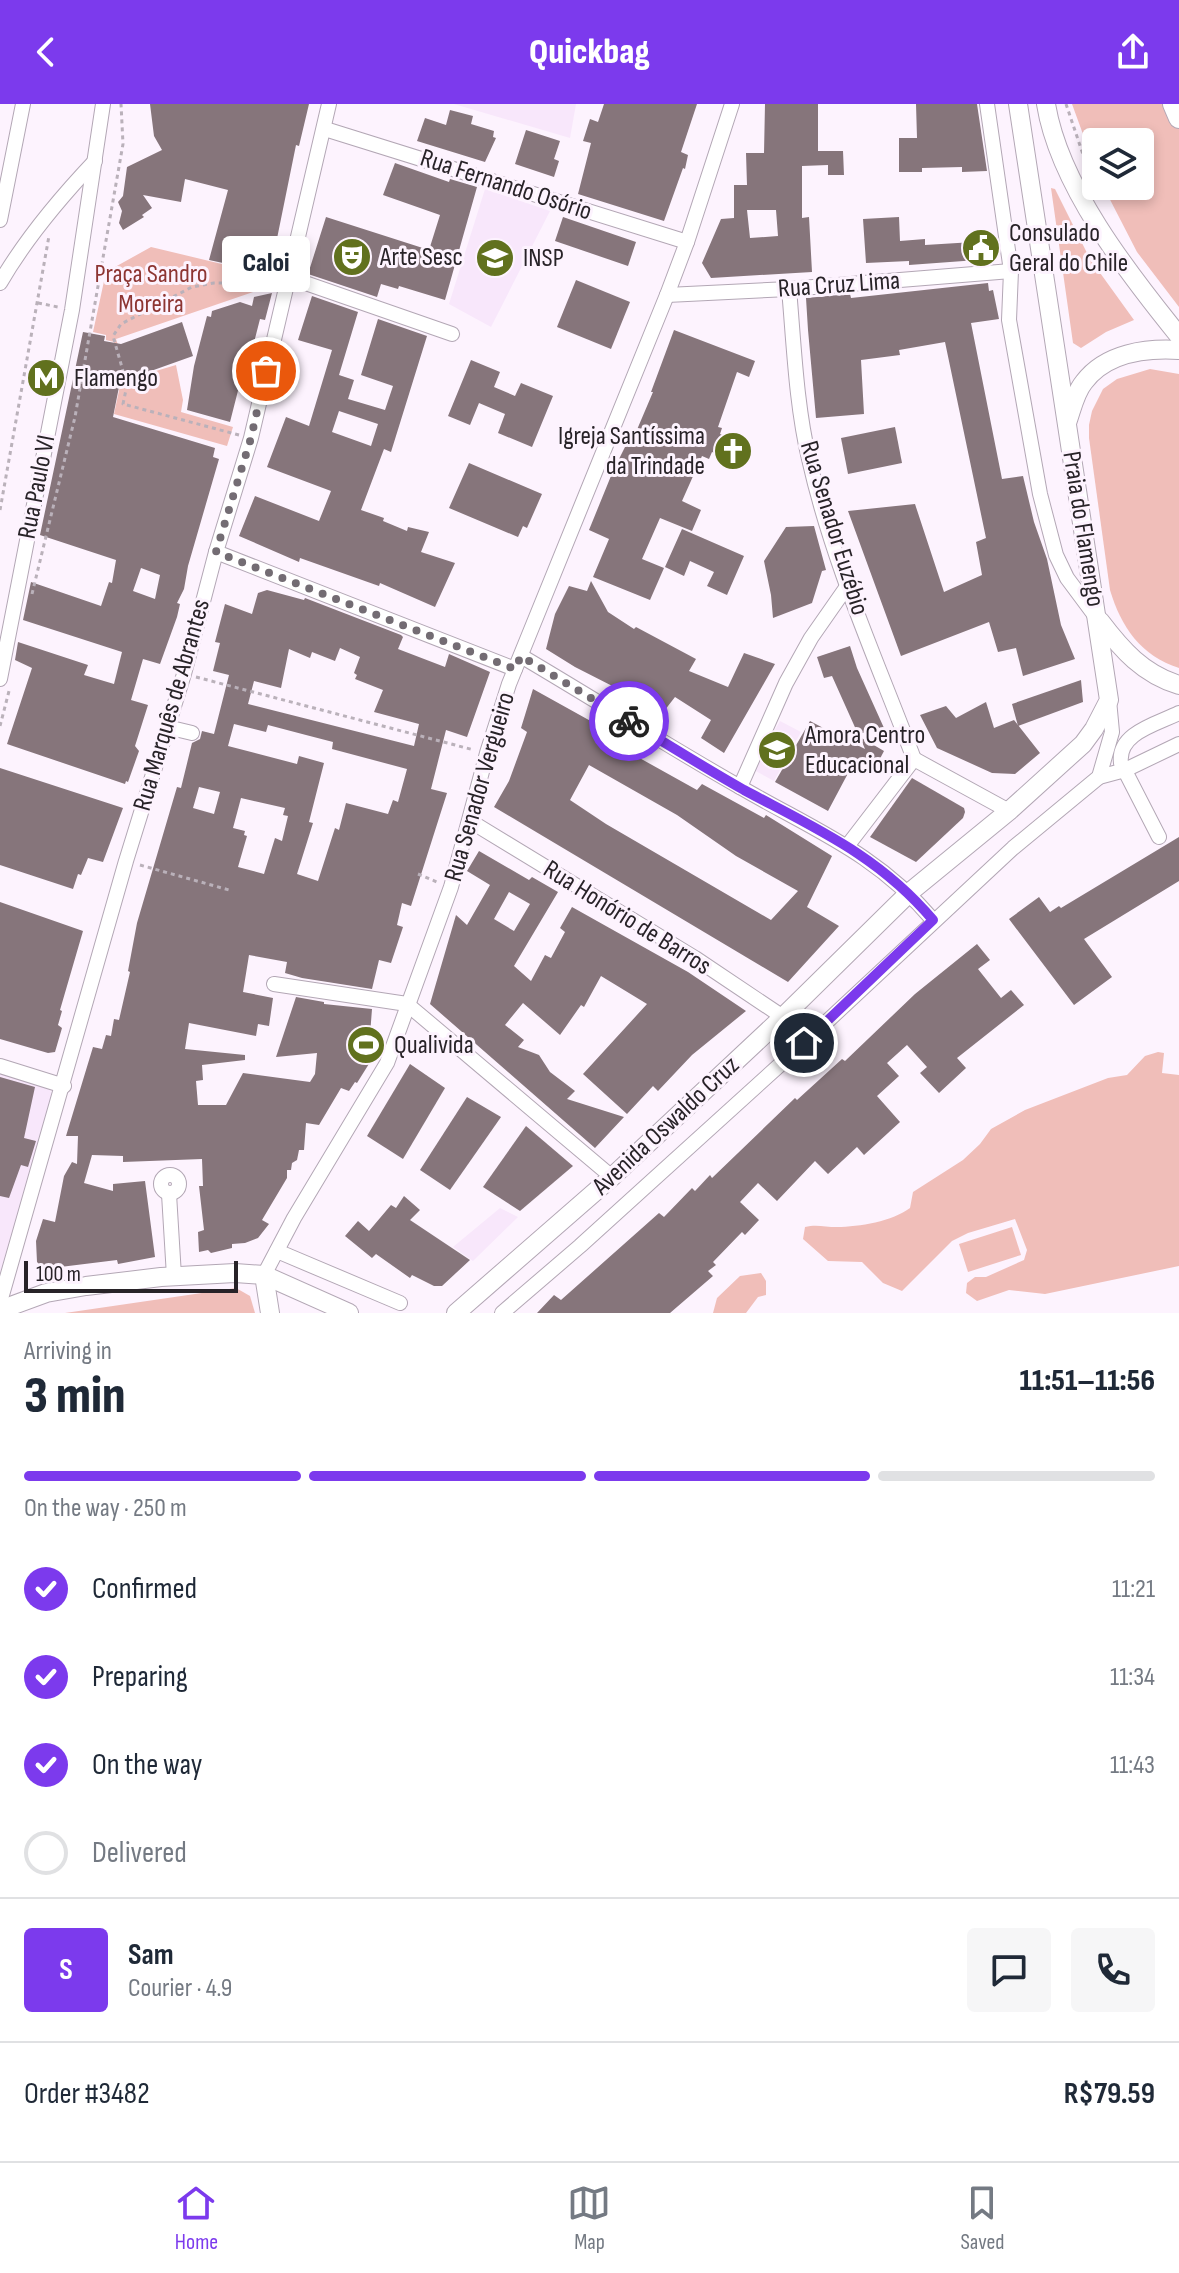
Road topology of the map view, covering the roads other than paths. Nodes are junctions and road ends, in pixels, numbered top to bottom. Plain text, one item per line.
1 (23, 104) edge
2 (103, 104) edge
3 (329, 104) edge
4 (732, 104) edge
5 (987, 104) edge
6 (1018, 104) edge
7 (1046, 104) edge
8 (1173, 104) edge
9 (1179, 118) edge
10 (325, 129) junction
11 (95, 161) junction
12 (0, 220) edge
13 (687, 242) junction
14 (1011, 271) junction
15 (287, 280) junction
16 (0, 283) edge
17 (789, 289) junction
18 (667, 295) junction
19 (452, 334) dead end
20 (1179, 336) edge
21 (1179, 350) edge
22 (1066, 424) junction
23 (216, 552) junction
24 (848, 585) junction
25 (1098, 619) junction
26 (518, 662) junction
27 (5, 683) edge
28 (1179, 685) edge
29 (1109, 700) junction
30 (1179, 713) edge
31 (167, 727) junction
32 (192, 733) dead end
33 (1179, 744) edge
34 (914, 759) junction
35 (1125, 770) junction
36 (1099, 777) junction
37 (740, 787) junction
38 (1009, 811) junction
39 (470, 821) junction
40 (1159, 837) dead end
41 (848, 845) junction
42 (910, 892) junction
43 (933, 920) junction
44 (274, 984) dead end
45 (407, 1004) junction
46 (783, 1017) junction
47 (0, 1066) edge
48 (64, 1086) junction
49 (612, 1177) junction
50 (169, 1194) dead end
51 (277, 1251) junction
52 (264, 1275) junction
53 (174, 1276) junction
54 (0, 1302) edge
55 (400, 1303) dead end
56 (0, 1310) edge
57 (270, 1313) edge
58 (349, 1313) edge
59 (456, 1313) edge
60 (502, 1313) edge

1 - 12 street
2 - 11 street, Rua Paulo VI
3 - 10 street, Rua Marquês de Abrantes
4 - 13 street, Rua Senador Vergueiro
5 - 14 street, Praia do Flamengo
6 - 22 main road, Praia do Flamengo
7 - 20 main road
8 - 9 highway
10 - 13 street, Rua Fernando Osório
10 - 15 street, Rua Marquês de Abrantes
11 - 16 street
11 - 27 street, Rua Paulo VI
13 - 18 street, Rua Senador Vergueiro
14 - 17 street, Rua Cruz Lima
14 - 25 street, Praia do Flamengo
15 - 19 street
15 - 23 street, Rua Marquês de Abrantes
17 - 18 street, Rua Cruz Lima
17 - 24 street, Rua Senador Euzébio
18 - 26 street, Rua Senador Vergueiro
21 - 22 main road
22 - 25 main road, Praia do Flamengo
23 - 26 street
23 - 31 street, Rua Marquês de Abrantes
24 - 34 street, Rua Senador Euzébio
24 - 37 street
25 - 28 main road
25 - 29 main road
26 - 37 street
26 - 39 street, Rua Senador Vergueiro
29 - 36 street
29 - 38 main road, Avenida Oswaldo Cruz
30 - 35 street
31 - 32 street
31 - 48 street, Rua Marquês de Abrantes
33 - 35 street
34 - 38 street
34 - 41 street
35 - 36 street
35 - 40 street
36 - 43 street, Avenida Oswaldo Cruz
37 - 41 street
38 - 42 main road, Avenida Oswaldo Cruz
39 - 45 street, Rua Senador Vergueiro
39 - 46 street, Rua Honório de Barros
41 - 42 street
42 - 43 street
42 - 46 main road, Avenida Oswaldo Cruz
43 - 60 street, Avenida Oswaldo Cruz
44 - 45 street
45 - 49 street
45 - 51 street, Rua Senador Vergueiro
46 - 49 main road, Avenida Oswaldo Cruz
47 - 48 street
48 - 54 street, Rua Marquês de Abrantes
49 - 59 main road, Avenida Oswaldo Cruz
50 - 53 street
51 - 52 street, Rua Senador Vergueiro
51 - 55 street
52 - 53 main road
52 - 57 main road
52 - 58 main road
53 - 56 main road

